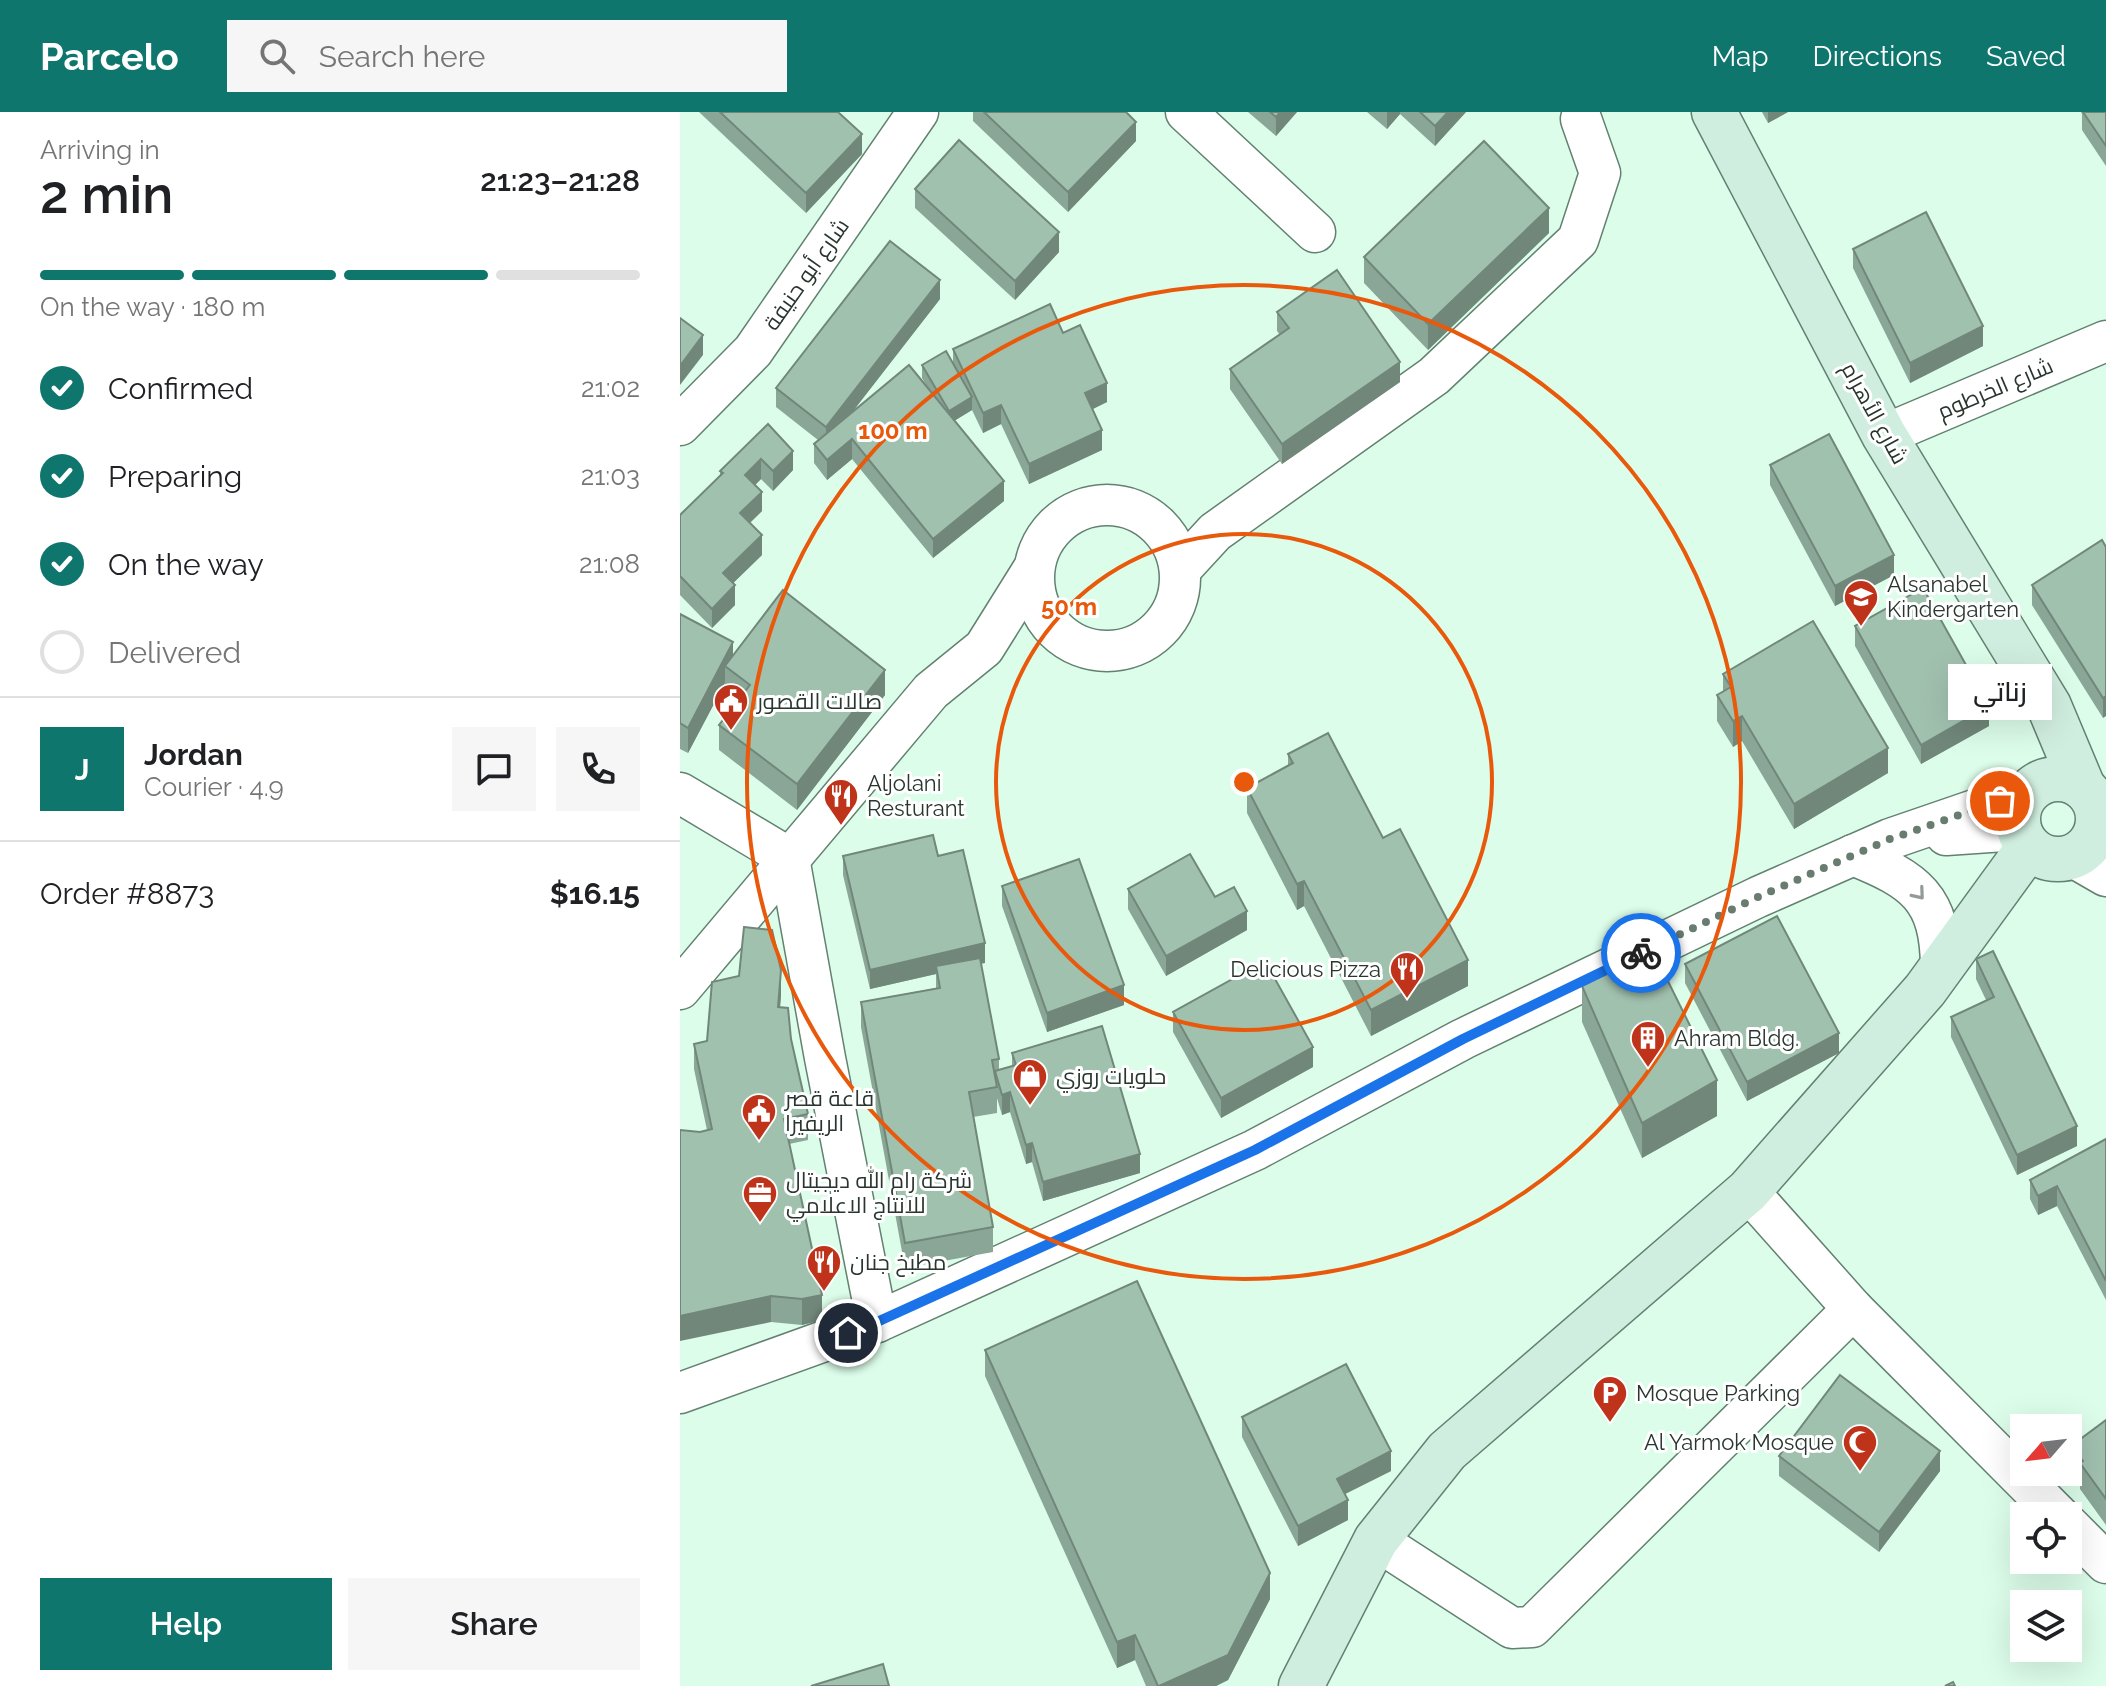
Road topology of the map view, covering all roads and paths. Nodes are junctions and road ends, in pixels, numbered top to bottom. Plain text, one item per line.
1 (918, 112) edge
2 (1186, 112) edge
3 (1714, 112) edge
4 (1581, 119) dead end
5 (1315, 232) dead end
6 (2106, 341) edge
7 (680, 425) edge
8 (1884, 435) junction
9 (1160, 527) junction
10 (1215, 532) junction
11 (1034, 568) junction
12 (1180, 570) junction
13 (1058, 633) junction
14 (984, 648) junction
15 (2049, 706) junction
16 (680, 793) edge
17 (2095, 798) edge
18 (2057, 838) edge
19 (1853, 855) junction
20 (789, 858) junction
21 (1933, 979) junction
22 (680, 989) edge
23 (1748, 1191) junction
24 (1853, 1309) junction
25 (877, 1322) junction
26 (680, 1393) edge
27 (2045, 1502) edge
28 (2082, 1539) edge
29 (1376, 1540) junction
30 (2106, 1563) edge
31 (1301, 1686) edge

1 - 7 street, شارع أبو حنيفة
2 - 5 street
3 - 8 street, شارع الأهرام
4 - 10 street
6 - 8 street, شارع الخرطوم
8 - 15 street, شارع الأهرام
9 - 10 street
9 - 11 street
9 - 12 street
10 - 12 street
11 - 13 street
11 - 14 street
12 - 13 street
13 - 14 street
14 - 20 street
15 - 17 street, شارع الأهرام
15 - 18 street
16 - 20 street
17 - 18 street
17 - 18 street
18 - 19 street
18 - 21 street
19 -> 21 street
19 - 25 street
20 - 22 street
20 - 25 street
21 - 23 street
23 - 24 street
23 - 29 street
24 - 27 street
24 - 29 street
25 - 26 street
28 - 30 street
29 - 31 street

